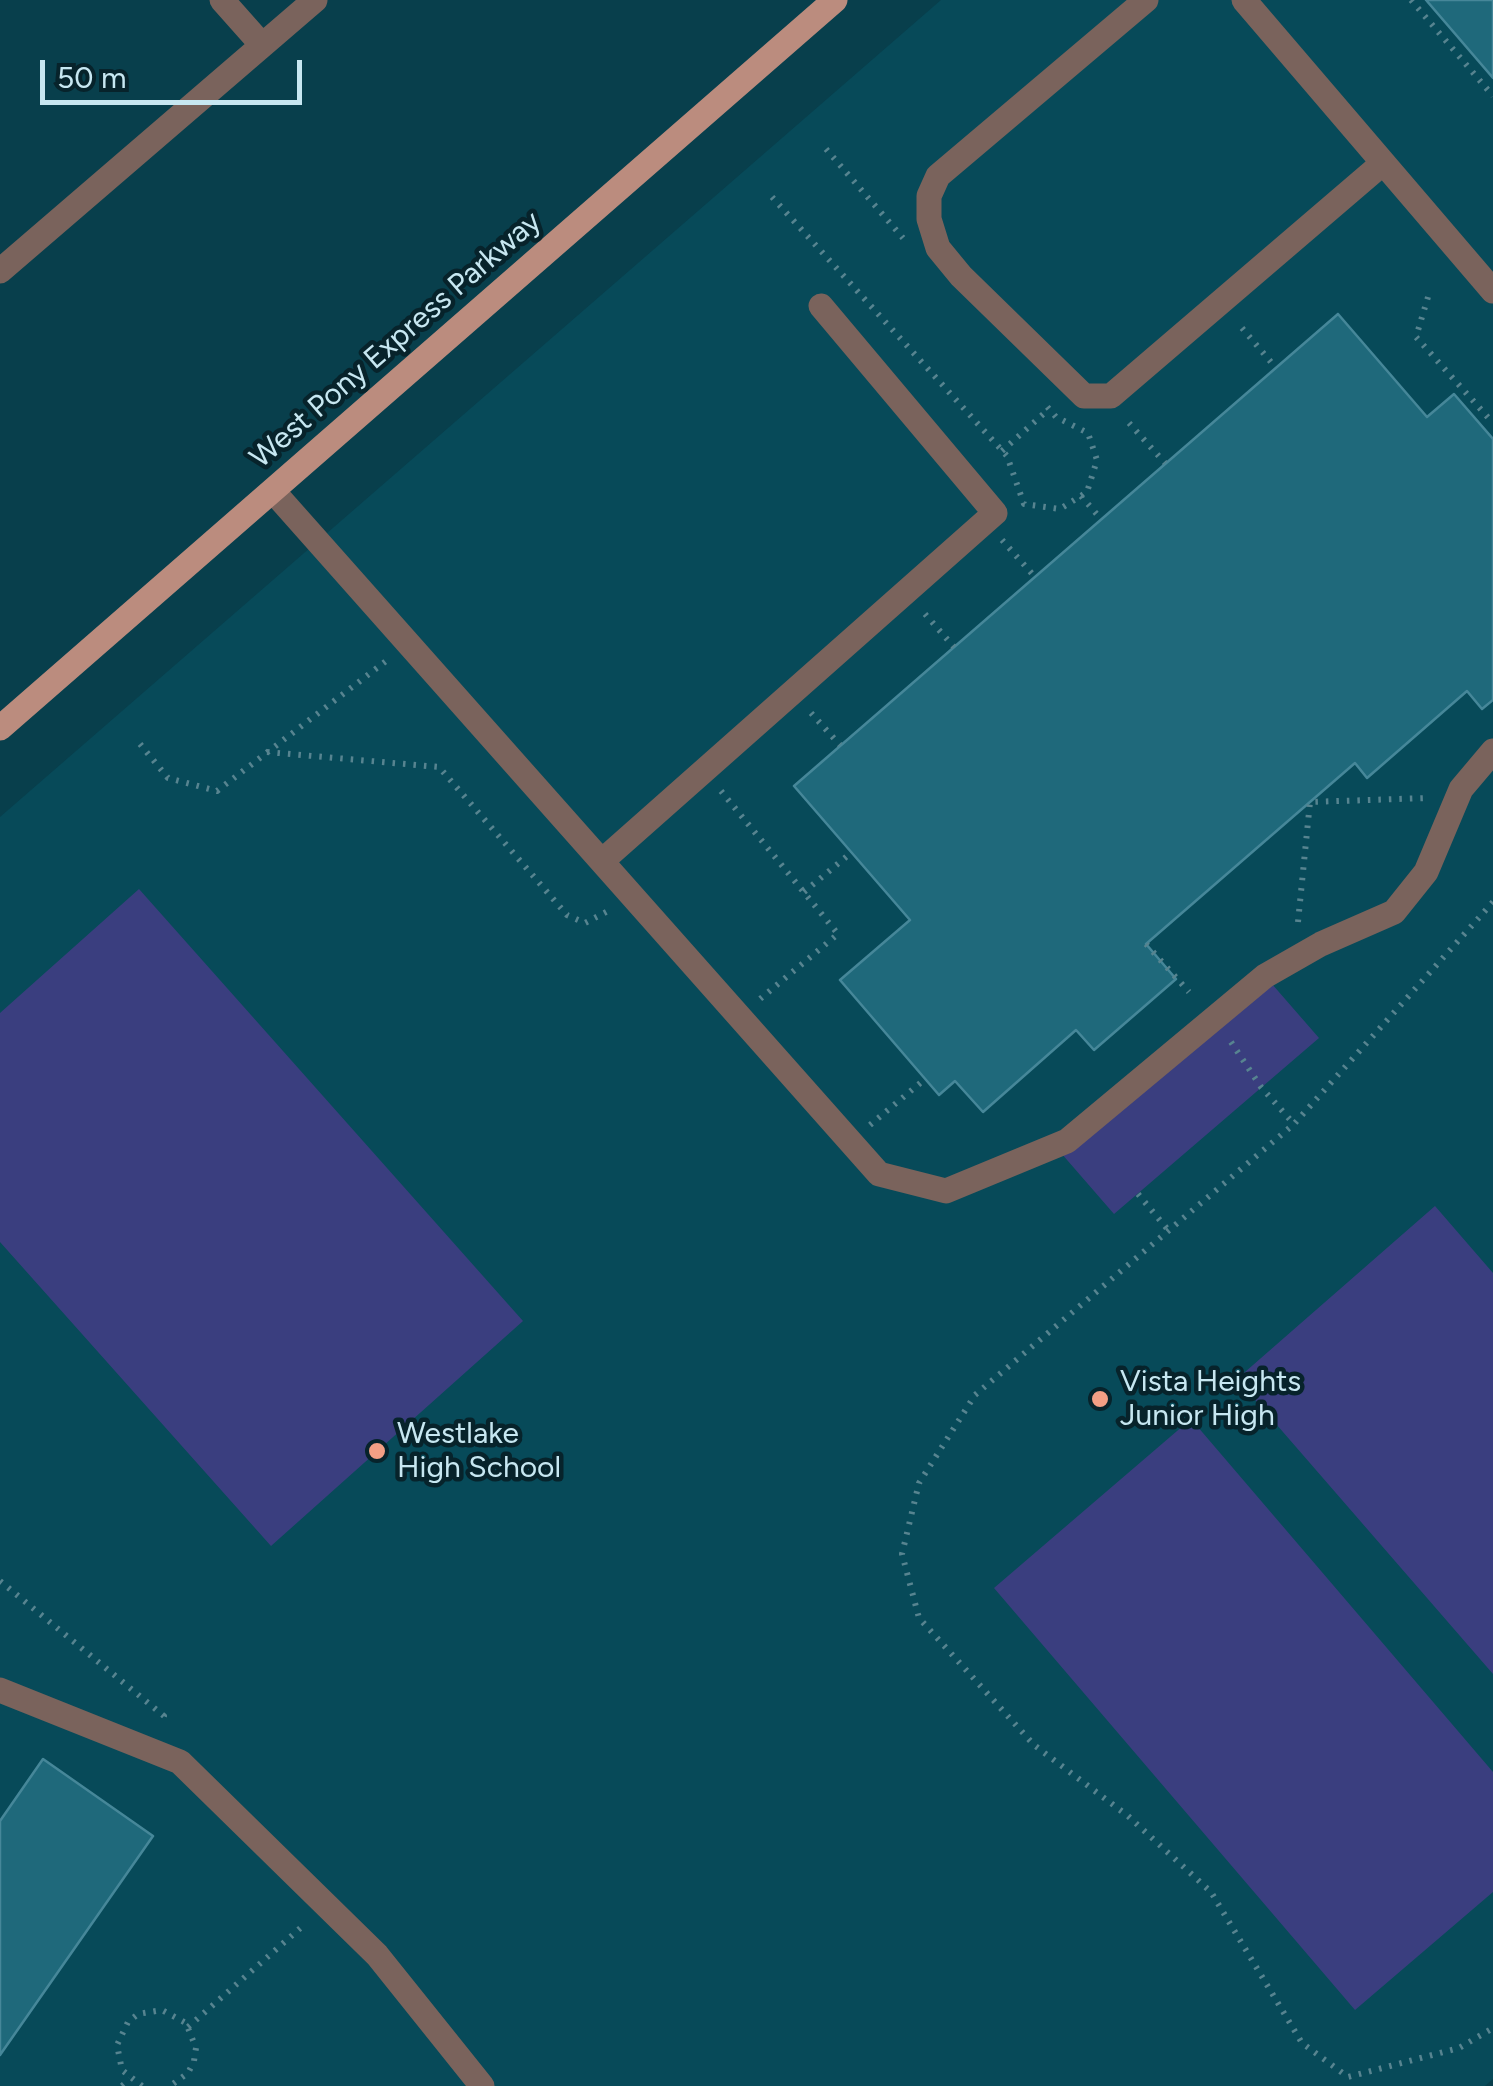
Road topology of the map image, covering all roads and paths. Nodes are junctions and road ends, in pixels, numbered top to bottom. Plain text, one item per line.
1 (222, 0) edge
2 (315, 0) edge
3 (835, 0) edge
4 (1146, 0) edge
5 (1244, 0) edge
6 (1411, 0) edge
7 (262, 46) junction
8 (1493, 96) edge
9 (826, 149) dead end
10 (1383, 163) junction
11 (772, 197) dead end
12 (913, 250) dead end
13 (0, 271) edge
14 (1493, 291) edge
15 (1428, 297) dead end
16 (821, 306) dead end
17 (1242, 328) dead end
18 (1276, 368) dead end
19 (1037, 394) dead end
20 (1049, 409) junction
21 (1129, 422) dead end
22 (1493, 423) edge
23 (1002, 451) junction
24 (1165, 464) dead end
25 (272, 491) junction
26 (1081, 496) junction
27 (1102, 519) dead end
28 (1000, 537) dead end
29 (1034, 577) dead end
30 (920, 608) dead end
31 (954, 646) dead end
32 (386, 660) dead end
33 (806, 708) dead end
34 (0, 728) edge
35 (140, 744) dead end
36 (840, 746) dead end
37 (1493, 751) edge
38 (268, 752) junction
39 (717, 786) dead end
40 (1458, 797) junction
41 (852, 852) dead end
42 (602, 862) junction
43 (804, 892) junction
44 (1493, 902) edge
45 (609, 911) dead end
46 (1146, 944) dead end
47 (1294, 960) junction
48 (1190, 992) dead end
49 (758, 1000) dead end
50 (1215, 1017) junction
51 (925, 1079) dead end
52 (1294, 1124) junction
53 (850, 1142) junction
54 (1138, 1194) dead end
55 (1169, 1231) junction
56 (0, 1580) edge
57 (0, 1690) edge
58 (162, 1722) dead end
59 (306, 1924) dead end
60 (188, 2026) junction
61 (1493, 2028) edge
62 (130, 2079) junction
63 (122, 2086) edge
64 (142, 2086) edge
65 (170, 2086) edge
66 (482, 2086) edge

1 - 7 street
2 - 7 street
3 - 25 main road, West Pony Express Parkway
4 - 10 street
5 - 10 street
6 - 8 path
7 - 13 street
9 - 12 path
10 - 14 street
11 - 23 path
15 - 22 path
16 - 42 street
17 - 18 path
19 - 20 path
20 - 23 path
20 - 26 path
21 - 24 path
23 - 26 path
25 - 34 main road, West Pony Express Parkway
25 - 42 street
26 - 27 path
28 - 29 path
30 - 31 path
32 - 38 path
33 - 36 path
35 - 38 path
37 - 40 street
38 - 45 path
39 - 43 path
40 - 47 street
40 - 47 path
41 - 43 path
42 - 53 street
43 - 49 path
44 - 52 path
46 - 48 path
47 - 50 street
50 - 52 path
50 - 53 street
51 - 53 path
52 - 55 path
54 - 55 path
55 - 61 path
56 - 58 path
57 - 66 street
59 - 60 path
60 - 62 path
60 - 65 path
62 - 63 path
62 - 64 path

